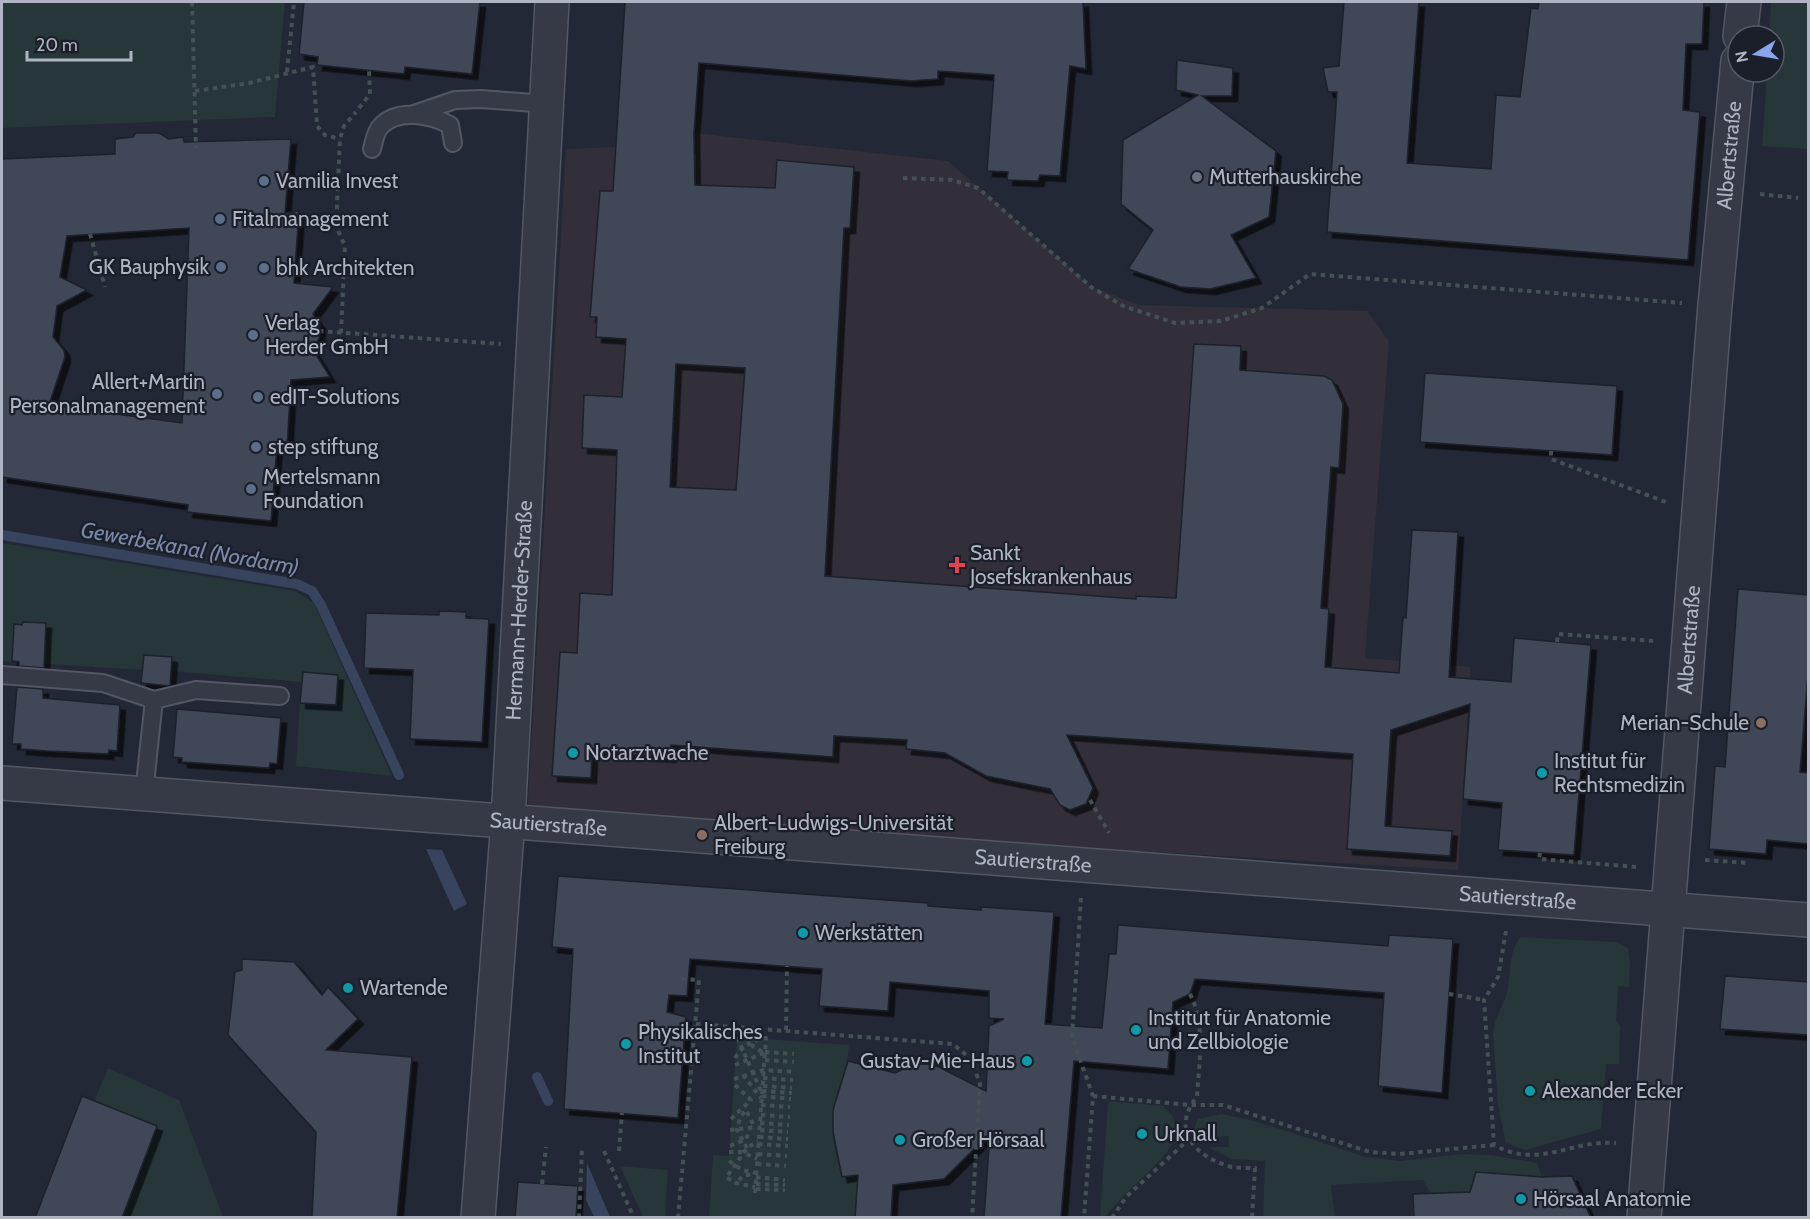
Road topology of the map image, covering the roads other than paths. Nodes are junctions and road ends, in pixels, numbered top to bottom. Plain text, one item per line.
1 (552, 2) edge
2 (1744, 2) edge
3 (1741, 24) edge
4 (1736, 84) edge
5 (547, 104) junction
6 (414, 114) junction
7 (453, 143) dead end
8 (372, 149) dead end
9 (2, 675) edge
10 (280, 696) dead end
11 (154, 700) junction
12 (2, 783) edge
13 (144, 793) junction
14 (508, 820) junction
15 (1668, 908) junction
16 (1809, 920) edge
17 (478, 1218) edge
18 (1644, 1218) edge

1 - 5 street, Hermann-Herder-Straße
2 - 3 street
4 - 15 street, Albertstraße
5 - 6 lane
5 - 14 street, Hermann-Herder-Straße
6 - 7 lane
6 - 8 lane
9 - 11 lane
10 - 11 lane
11 - 13 lane
12 - 13 street, Sautierstraße
13 - 14 street, Sautierstraße
14 - 15 street, Sautierstraße
14 - 17 street, Hermann-Herder-Straße
15 - 16 street, Sautierstraße
15 - 18 street, Albertstraße

